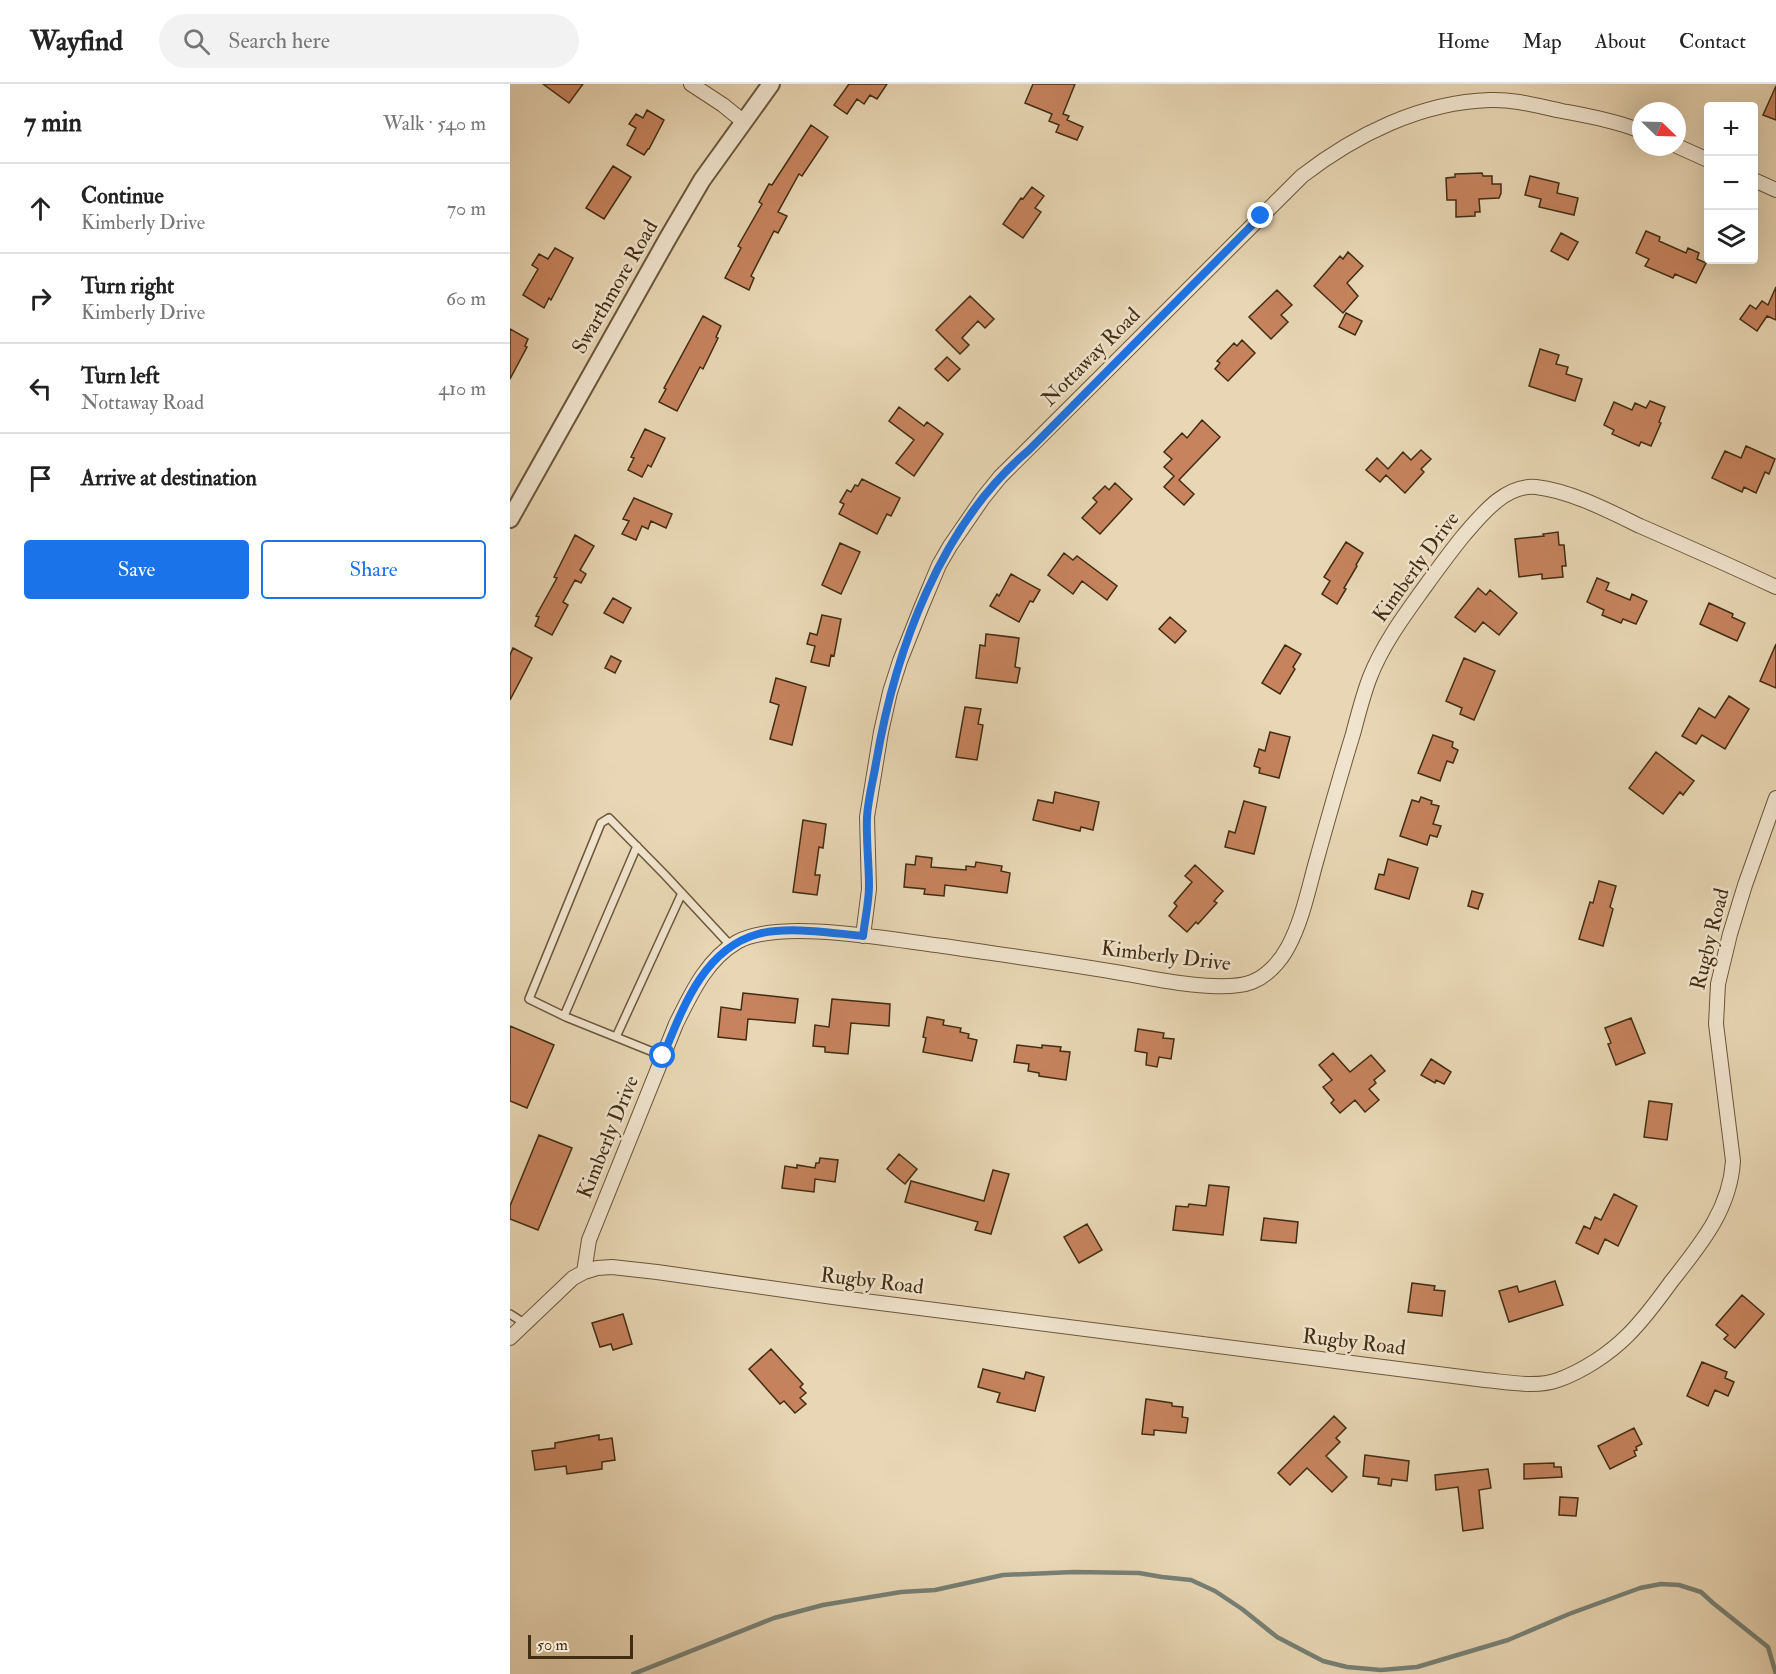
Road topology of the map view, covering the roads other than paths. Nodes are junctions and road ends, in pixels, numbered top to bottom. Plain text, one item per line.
1 (690, 84) edge
2 (771, 84) edge
3 (744, 122) junction
4 (1632, 128) edge
5 (1686, 150) edge
6 (1704, 158) edge
7 (1758, 182) edge
8 (1776, 190) edge
9 (510, 518) edge
10 (1776, 587) edge
11 (1776, 798) edge
12 (637, 846) junction
13 (682, 893) junction
14 (863, 936) junction
15 (731, 946) junction
16 (564, 1016) junction
17 (616, 1037) junction
18 (663, 1056) junction
19 (584, 1272) junction
20 (510, 1314) edge
21 (524, 1323) junction
22 (510, 1338) edge

1 - 3 street
2 - 3 street, Swarthmore Road
3 - 9 street, Swarthmore Road
4 - 14 street, Nottaway Road
5 - 6 street
7 - 8 street
10 - 14 street, Kimberly Drive
11 - 19 street, Rugby Road
12 - 13 lane
12 - 16 lane
12 - 16 lane
13 - 15 lane
13 - 17 lane
14 - 15 street, Kimberly Drive
15 - 18 street, Kimberly Drive
16 - 17 lane
17 - 18 lane
18 - 19 street, Kimberly Drive
19 - 21 street, Rugby Road
20 - 21 lane
21 - 22 street, Rugby Road

